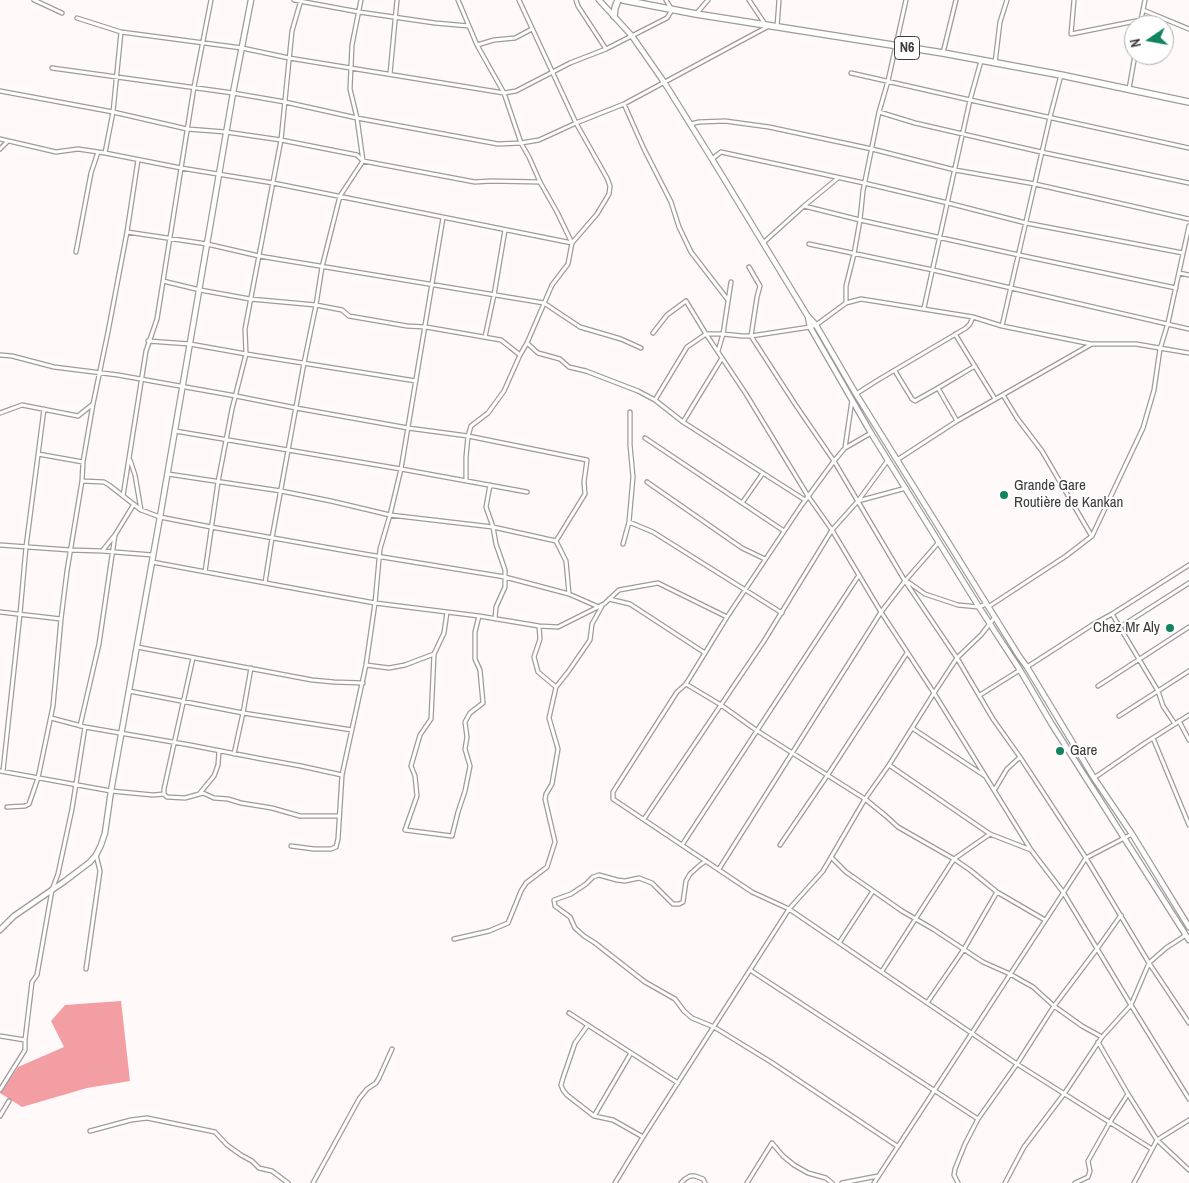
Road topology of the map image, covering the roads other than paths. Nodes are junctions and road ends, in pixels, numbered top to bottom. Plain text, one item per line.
1 (34, 0) edge
2 (211, 0) edge
3 (251, 0) edge
4 (294, 0) edge
5 (361, 0) edge
6 (397, 0) edge
7 (458, 0) edge
8 (519, 0) edge
9 (576, 0) edge
10 (600, 0) edge
11 (618, 0) edge
12 (623, 0) edge
13 (666, 0) edge
14 (708, 0) edge
15 (749, 0) edge
16 (779, 0) edge
17 (906, 0) edge
18 (956, 0) edge
19 (1007, 0) edge
20 (1074, 0) edge
21 (1145, 0) edge
22 (301, 1) edge
23 (639, 2) edge
24 (672, 10) junction
25 (1143, 10) junction
26 (359, 12) junction
27 (62, 13) dead end
28 (696, 14) junction
29 (1142, 15) edge
30 (614, 16) junction
31 (395, 17) junction
32 (77, 18) dead end
33 (1124, 23) edge
34 (767, 25) junction
35 (469, 26) junction
36 (777, 27) junction
37 (532, 29) junction
38 (1189, 29) edge
39 (122, 32) junction
40 (632, 36) junction
41 (202, 43) junction
42 (476, 45) junction
43 (896, 46) junction
44 (242, 48) junction
45 (606, 49) junction
46 (943, 53) junction
47 (289, 58) junction
48 (981, 61) junction
49 (995, 63) junction
50 (1133, 65) edge
51 (52, 68) dead end
52 (351, 68) junction
53 (552, 73) junction
54 (851, 73) dead end
55 (390, 74) junction
56 (1061, 75) junction
57 (117, 77) junction
58 (888, 81) junction
59 (664, 82) junction
60 (194, 87) junction
61 (1129, 89) junction
62 (0, 92) edge
63 (233, 93) junction
64 (504, 93) junction
65 (970, 100) junction
66 (285, 102) junction
67 (1189, 102) edge
68 (624, 104) junction
69 (113, 112) junction
70 (879, 112) junction
71 (1050, 117) junction
72 (357, 118) junction
73 (576, 123) junction
74 (690, 124) junction
75 (187, 129) junction
76 (226, 132) junction
77 (963, 134) junction
78 (0, 139) edge
79 (280, 140) junction
80 (8, 141) junction
81 (521, 143) junction
82 (1189, 148) edge
83 (0, 149) edge
84 (872, 150) junction
85 (98, 152) junction
86 (1042, 152) junction
87 (105, 153) junction
88 (712, 159) junction
89 (138, 160) junction
90 (363, 161) junction
91 (181, 168) junction
92 (955, 170) junction
93 (219, 174) junction
94 (838, 178) junction
95 (540, 182) junction
96 (273, 183) junction
97 (1189, 183) edge
98 (864, 184) junction
99 (1035, 184) junction
100 (340, 196) junction
101 (948, 203) junction
102 (804, 206) junction
103 (443, 218) junction
104 (1189, 219) edge
105 (860, 220) junction
106 (1026, 223) junction
107 (1189, 226) edge
108 (504, 230) junction
109 (127, 232) junction
110 (939, 237) junction
111 (170, 238) junction
112 (572, 243) junction
113 (763, 243) junction
114 (207, 244) junction
115 (809, 244) dead end
116 (76, 252) dead end
117 (854, 254) junction
118 (1183, 254) junction
119 (1019, 255) junction
120 (259, 256) junction
121 (322, 267) junction
122 (749, 267) dead end
123 (933, 270) junction
124 (1179, 273) junction
125 (1189, 275) edge
126 (164, 281) junction
127 (731, 282) dead end
128 (431, 285) junction
129 (1176, 288) junction
130 (1011, 289) junction
131 (200, 290) junction
132 (494, 295) junction
133 (250, 299) junction
134 (728, 300) junction
135 (544, 303) junction
136 (846, 303) junction
137 (316, 305) junction
138 (924, 308) junction
139 (807, 315) junction
140 (973, 317) junction
141 (1168, 323) junction
142 (816, 325) junction
143 (1002, 326) junction
144 (426, 327) junction
145 (810, 327) junction
146 (1189, 329) edge
147 (653, 333) dead end
148 (706, 334) junction
149 (723, 334) junction
150 (955, 334) junction
151 (751, 336) junction
152 (485, 337) junction
153 (148, 340) junction
154 (527, 343) junction
155 (190, 344) junction
156 (1091, 344) junction
157 (641, 348) dead end
158 (1160, 349) junction
159 (718, 351) junction
160 (1189, 353) edge
161 (246, 354) junction
162 (0, 355) edge
163 (520, 355) junction
164 (722, 358) junction
165 (304, 363) junction
166 (974, 366) junction
167 (895, 371) junction
168 (100, 372) junction
169 (141, 379) junction
170 (416, 381) junction
171 (183, 386) junction
172 (938, 388) junction
173 (856, 394) junction
174 (1004, 395) junction
175 (236, 396) junction
176 (852, 399) junction
177 (995, 399) junction
178 (655, 400) junction
179 (93, 404) junction
180 (296, 408) junction
181 (44, 409) junction
182 (630, 412) dead end
183 (0, 413) edge
184 (957, 421) junction
185 (684, 422) junction
186 (408, 428) junction
187 (175, 431) junction
188 (872, 433) junction
189 (468, 436) junction
190 (645, 438) dead end
191 (226, 440) junction
192 (845, 448) junction
193 (288, 450) junction
194 (38, 454) junction
195 (129, 458) junction
196 (888, 460) junction
197 (897, 460) junction
198 (834, 461) junction
199 (82, 462) junction
200 (401, 469) junction
201 (763, 473) junction
202 (168, 474) junction
203 (82, 481) junction
204 (466, 481) junction
205 (218, 482) junction
206 (647, 482) dead end
207 (490, 485) junction
208 (906, 488) junction
209 (281, 492) junction
210 (527, 492) dead end
211 (123, 496) junction
212 (808, 496) junction
213 (805, 500) junction
214 (858, 501) junction
215 (742, 503) junction
216 (134, 504) junction
217 (141, 510) junction
218 (390, 514) junction
219 (160, 517) junction
220 (629, 522) junction
221 (211, 527) junction
222 (492, 527) junction
223 (832, 530) junction
224 (784, 531) junction
225 (115, 535) junction
226 (1092, 536) junction
227 (272, 538) junction
228 (556, 541) junction
229 (939, 542) junction
230 (623, 544) dead end
231 (0, 545) edge
232 (26, 548) junction
233 (70, 550) junction
234 (102, 551) junction
235 (112, 552) junction
236 (153, 555) junction
237 (379, 556) junction
238 (765, 559) junction
239 (152, 562) junction
240 (1189, 565) edge
241 (205, 572) junction
242 (859, 576) junction
243 (505, 577) junction
244 (906, 581) junction
245 (265, 583) junction
246 (1189, 584) edge
247 (744, 589) junction
248 (568, 594) junction
249 (609, 599) junction
250 (375, 603) junction
251 (987, 605) junction
252 (600, 607) junction
253 (979, 607) junction
254 (0, 612) edge
255 (447, 612) junction
256 (782, 612) junction
257 (881, 612) junction
258 (20, 614) junction
259 (1112, 614) junction
260 (479, 616) junction
261 (727, 617) junction
262 (994, 617) junction
263 (61, 619) junction
264 (495, 619) junction
265 (989, 623) junction
266 (539, 626) junction
267 (1120, 627) junction
268 (1189, 628) edge
269 (137, 647) junction
270 (705, 653) junction
271 (907, 653) junction
272 (434, 654) junction
273 (193, 658) junction
274 (958, 658) junction
275 (1139, 659) junction
276 (366, 665) junction
277 (1027, 667) junction
278 (251, 668) junction
279 (1020, 670) junction
280 (1189, 672) edge
281 (363, 683) junction
282 (686, 684) junction
283 (1098, 686) dead end
284 (556, 688) junction
285 (129, 691) junction
286 (1158, 691) junction
287 (934, 693) junction
288 (980, 695) junction
289 (183, 702) junction
290 (721, 705) junction
291 (243, 713) junction
292 (1189, 715) edge
293 (1119, 716) dead end
294 (51, 718) junction
295 (1179, 721) junction
296 (1175, 724) junction
297 (82, 727) junction
298 (912, 728) junction
299 (352, 730) junction
300 (756, 730) junction
301 (121, 733) junction
302 (1153, 738) junction
303 (1189, 740) edge
304 (174, 742) junction
305 (220, 751) junction
306 (234, 754) junction
307 (792, 754) junction
308 (1020, 757) junction
309 (890, 766) junction
310 (1, 771) edge
311 (342, 775) junction
312 (827, 776) junction
313 (38, 778) junction
314 (986, 778) junction
315 (1094, 778) junction
316 (1088, 782) junction
317 (76, 785) junction
318 (995, 789) junction
319 (111, 791) junction
320 (199, 793) junction
321 (164, 794) junction
322 (865, 800) junction
323 (7, 807) dead end
324 (339, 816) junction
325 (644, 819) junction
326 (1189, 825) edge
327 (990, 834) junction
328 (1132, 834) junction
329 (1125, 838) junction
330 (682, 844) junction
331 (780, 845) dead end
332 (291, 846) dead end
333 (1031, 850) junction
334 (96, 855) junction
335 (832, 857) junction
336 (1086, 858) junction
337 (954, 859) junction
338 (706, 862) junction
339 (719, 869) junction
340 (52, 890) junction
341 (873, 891) junction
342 (997, 892) junction
343 (1063, 892) junction
344 (789, 909) junction
345 (1121, 915) junction
346 (916, 919) junction
347 (1045, 920) junction
348 (1189, 927) edge
349 (0, 930) edge
350 (1186, 935) junction
351 (454, 938) dead end
352 (1189, 940) edge
353 (840, 943) junction
354 (964, 949) junction
355 (1097, 949) junction
356 (1149, 963) junction
357 (86, 969) dead end
358 (750, 970) junction
359 (882, 971) junction
360 (1010, 974) junction
361 (927, 1003) junction
362 (1130, 1005) junction
363 (1054, 1006) junction
364 (569, 1013) dead end
365 (1189, 1023) edge
366 (588, 1025) junction
367 (714, 1027) junction
368 (972, 1033) junction
369 (0, 1036) edge
370 (1102, 1037) junction
371 (24, 1040) junction
372 (1098, 1042) junction
373 (392, 1049) dead end
374 (631, 1053) junction
375 (1017, 1064) junction
376 (678, 1083) junction
377 (0, 1090) edge
378 (934, 1091) junction
379 (1064, 1094) junction
380 (1128, 1094) junction
381 (1189, 1099) edge
382 (9, 1101) dead end
383 (0, 1116) edge
384 (594, 1116) junction
385 (978, 1119) junction
386 (1189, 1120) edge
387 (1110, 1122) junction
388 (90, 1131) dead end
389 (643, 1137) junction
390 (1158, 1140) junction
391 (897, 1146) junction
392 (1152, 1149) junction
393 (1189, 1170) edge
394 (878, 1176) junction
395 (288, 1183) edge
396 (313, 1183) edge
397 (615, 1183) edge
398 (681, 1183) edge
399 (705, 1183) edge
400 (747, 1183) edge
401 (832, 1183) edge
402 (842, 1183) edge
403 (874, 1183) edge
404 (958, 1183) edge
405 (1005, 1183) edge
406 (1076, 1183) edge
407 (1134, 1183) edge

1 - 27 street
2 - 41 street
3 - 44 main road
4 - 22 street
5 - 26 street
6 - 31 street
7 - 35 street
8 - 37 street
9 - 45 street
10 - 30 main road
11 - 30 highway
12 - 23 highway, N6
13 - 24 street
14 - 28 street
15 - 34 street
16 - 36 street
17 - 43 street
18 - 46 street
19 - 49 street
20 - 33 street
21 - 25 street
22 - 26 street
22 - 47 street
23 - 24 highway, N6
24 - 28 highway, N6
24 - 40 street
25 - 29 street
25 - 38 street
26 - 31 street
26 - 52 street
28 - 34 highway, N6
30 - 40 main road
31 - 35 street
31 - 55 street
32 - 39 street
34 - 36 highway, N6
34 - 59 street
35 - 42 street
36 - 43 highway, N6
37 - 42 street
37 - 53 street
39 - 41 street
39 - 57 street
40 - 45 street
40 - 59 main road
41 - 44 street
41 - 60 street
42 - 64 street
43 - 46 highway, N6
43 - 58 street
44 - 47 street
44 - 63 main road
45 - 53 street
46 - 48 highway, N6
47 - 52 street
47 - 66 street
48 - 49 highway, N6
48 - 65 street
49 - 56 highway, N6
50 - 61 street
51 - 57 street
52 - 55 street
52 - 72 street
53 - 64 street
53 - 73 street
54 - 58 street
55 - 64 street
56 - 61 highway, N6
56 - 71 street
57 - 60 street
57 - 69 street
58 - 65 street
58 - 70 street
59 - 68 street
59 - 74 main road
60 - 63 street
60 - 75 street
61 - 67 highway, N6
62 - 69 street
63 - 66 street
63 - 76 main road
64 - 81 street
65 - 71 street
65 - 77 street
66 - 72 street
66 - 79 street
68 - 73 street
68 - 134 street
69 - 75 street
69 - 87 street
70 - 77 street
70 - 84 street
71 - 82 street
71 - 86 street
72 - 81 street
72 - 90 street
73 - 81 street
73 - 112 street
74 - 84 street
74 - 88 main road
75 - 76 street
75 - 91 street
76 - 79 street
76 - 93 main road
77 - 86 street
77 - 92 street
78 - 80 street
79 - 90 street
79 - 96 street
80 - 83 street
80 - 85 street
81 - 95 street
84 - 92 street
84 - 98 street
85 - 87 street
85 - 116 street
86 - 97 street
86 - 99 street
87 - 89 street
88 - 94 street
88 - 113 main road
89 - 91 street
89 - 109 street
90 - 95 street
90 - 100 street
91 - 93 street
91 - 111 street
92 - 99 street
92 - 101 street
93 - 96 street
93 - 114 main road
94 - 98 street
94 - 102 street
95 - 112 street
96 - 100 street
96 - 120 street
98 - 101 street
98 - 105 street
99 - 104 street
99 - 106 street
100 - 103 street
100 - 121 street
101 - 106 street
101 - 110 street
102 - 105 street
102 - 113 street
103 - 108 street
103 - 128 street
105 - 110 street
105 - 117 street
106 - 118 street
106 - 119 street
107 - 118 street
108 - 112 street
108 - 132 street
109 - 111 street
109 - 168 street
110 - 119 street
110 - 123 street
111 - 114 street
111 - 126 street
112 - 135 street
113 - 139 main road
114 - 120 street
114 - 131 main road
115 - 117 street
117 - 123 street
117 - 136 street
118 - 124 street
119 - 129 street
119 - 130 street
120 - 121 street
120 - 133 street
121 - 128 street
121 - 137 street
122 - 151 street
123 - 130 street
123 - 138 street
124 - 125 street
124 - 129 street
126 - 131 street
126 - 153 street
127 - 134 street
128 - 132 street
128 - 144 street
129 - 141 street
130 - 141 street
130 - 143 street
131 - 133 street
131 - 155 main road
132 - 135 street
132 - 152 street
133 - 137 street
133 - 161 street
134 - 149 street
135 - 154 street
135 - 157 street
136 - 138 street
136 - 142 street
137 - 144 street
137 - 165 street
138 - 140 street
139 - 142 main road
139 - 145 main road
140 - 143 street
140 - 150 street
141 - 146 street
141 - 158 street
142 - 145 street
142 - 173 main road
143 - 156 street
144 - 152 street
144 - 170 street
145 - 151 street
145 - 176 main road
147 - 148 street
148 - 149 street
148 - 159 street
148 - 178 street
149 - 151 street
149 - 159 street
150 - 166 street
150 - 167 street
151 - 198 street
152 - 163 street
153 - 155 street
153 - 169 street
154 - 163 street
154 - 178 street
155 - 161 street
155 - 171 main road
156 - 158 street
156 - 174 street
158 - 160 street
158 - 226 street
159 - 164 street
161 - 165 street
161 - 175 street
162 - 168 street
163 - 189 street
164 - 185 street
164 - 212 street
165 - 170 street
165 - 180 street
166 - 172 street
166 - 177 street
167 - 172 street
167 - 173 street
168 - 169 street
168 - 179 street
169 - 171 street
169 - 195 street
170 - 186 street
171 - 175 street
171 - 187 main road
172 - 184 street
173 - 197 main road
174 - 177 street
174 - 226 street
175 - 180 street
175 - 191 street
176 - 188 main road
176 - 192 street
177 - 184 street
178 - 185 street
179 - 181 street
179 - 199 street
180 - 186 street
180 - 193 street
181 - 183 street
181 - 194 street
182 - 220 street
184 - 197 street
185 - 201 street
186 - 189 street
186 - 200 street
187 - 191 street
187 - 202 main road
188 - 192 street
188 - 196 main road
189 - 204 street
189 - 228 street
190 - 215 street
191 - 193 street
191 - 205 street
192 - 198 street
193 - 200 street
193 - 209 street
194 - 199 street
194 - 232 street
195 - 211 street
195 - 217 street
196 - 208 main road
196 - 214 street
197 - 251 main road
198 - 212 street
198 - 214 street
199 - 203 street
200 - 204 street
200 - 218 street
201 - 213 street
201 - 215 street
202 - 205 street
202 - 219 main road
203 - 211 street
203 - 233 street
204 - 207 street
205 - 209 street
205 - 221 street
206 - 238 street
207 - 210 street
207 - 222 street
208 - 214 street
208 - 229 main road
209 - 218 street
209 - 227 street
211 - 216 street
212 - 213 street
212 - 223 street
213 - 224 street
214 - 223 street
214 - 244 street
215 - 224 street
216 - 217 street
216 - 225 street
217 - 219 street
218 - 222 street
218 - 237 street
219 - 221 street
219 - 236 main road
220 - 230 street
220 - 247 street
221 - 227 street
221 - 241 street
222 - 228 street
222 - 243 street
223 - 242 street
223 - 256 street
224 - 238 street
225 - 234 street
225 - 235 street
226 - 251 street
227 - 237 street
227 - 245 street
228 - 248 street
229 - 244 street
229 - 253 main road
231 - 232 street
232 - 233 street
232 - 258 street
233 - 234 street
233 - 263 street
234 - 235 street
235 - 236 street
235 - 297 street
236 - 239 main road
237 - 243 street
237 - 250 street
238 - 247 street
239 - 241 street
239 - 269 main road
240 - 259 street
241 - 245 street
242 - 257 street
242 - 300 street
243 - 248 street
243 - 264 street
244 - 253 street
244 - 257 street
244 - 274 street
245 - 250 street
246 - 267 street
247 - 256 street
247 - 261 street
248 - 252 street
249 - 252 street
249 - 261 street
249 - 270 street
250 - 255 street
250 - 276 street
251 - 253 street
251 - 262 main road
252 - 266 street
252 - 284 street
253 - 265 main road
254 - 258 street
255 - 260 street
255 - 272 street
256 - 290 street
257 - 271 street
257 - 307 street
258 - 263 street
258 - 310 street
259 - 267 street
259 - 277 street
260 - 264 street
260 - 272 street
261 - 270 street
262 - 265 street
262 - 277 main road
263 - 294 street
264 - 266 street
265 - 274 street
265 - 279 main road
266 - 284 street
267 - 275 street
268 - 275 street
269 - 273 street
269 - 285 main road
270 - 282 street
271 - 287 street
271 - 312 street
272 - 276 street
273 - 278 street
273 - 289 street
274 - 287 street
274 - 288 street
275 - 283 street
275 - 286 street
276 - 281 street
277 - 315 main road
278 - 281 street
278 - 291 street
279 - 288 street
279 - 316 main road
280 - 286 street
281 - 299 street
282 - 290 street
282 - 325 street
284 - 351 street
285 - 289 street
285 - 301 main road
286 - 293 street
286 - 296 street
287 - 298 street
287 - 314 street
288 - 308 street
289 - 291 street
289 - 304 street
290 - 300 street
290 - 325 street
291 - 299 street
291 - 306 street
292 - 295 street
294 - 297 street
294 - 313 street
295 - 296 street
295 - 303 street
296 - 302 street
297 - 301 street
297 - 317 street
298 - 309 street
298 - 314 street
299 - 311 street
300 - 307 street
300 - 330 street
301 - 304 street
301 - 319 main road
302 - 315 street
302 - 326 street
304 - 305 street
304 - 321 street
305 - 306 street
305 - 320 street
306 - 311 street
307 - 312 street
307 - 339 street
308 - 318 street
308 - 336 street
309 - 322 street
309 - 327 street
310 - 313 street
311 - 324 street
312 - 322 street
312 - 331 street
313 - 317 street
313 - 323 street
314 - 318 street
315 - 316 main road
315 - 328 main road
316 - 329 main road
317 - 319 street
317 - 340 street
318 - 333 street
319 - 321 street
319 - 334 main road
320 - 321 street
320 - 324 street
322 - 335 street
322 - 337 street
324 - 332 street
325 - 330 street
327 - 333 street
327 - 337 street
328 - 329 street
328 - 348 main road
329 - 336 street
329 - 350 main road
330 - 338 street
333 - 343 street
334 - 340 main road
334 - 357 street
335 - 341 street
335 - 344 street
336 - 343 street
336 - 345 street
337 - 342 street
337 - 346 street
338 - 339 street
338 - 367 street
339 - 344 street
340 - 349 main road
340 - 371 street
341 - 346 street
341 - 353 street
342 - 347 street
342 - 354 street
343 - 347 street
343 - 355 street
344 - 353 street
344 - 358 street
345 - 355 street
345 - 356 street
346 - 354 street
346 - 359 street
347 - 360 street
350 - 352 main road
350 - 356 street
353 - 359 street
354 - 360 street
354 - 361 street
355 - 362 street
355 - 363 street
356 - 362 street
356 - 365 street
358 - 367 street
358 - 378 street
359 - 361 street
360 - 363 street
360 - 368 street
361 - 368 street
362 - 370 street
362 - 381 street
363 - 370 street
363 - 375 street
364 - 366 street
366 - 374 street
366 - 384 street
367 - 376 street
367 - 391 street
368 - 375 street
368 - 378 street
369 - 371 street
370 - 372 street
371 - 377 street
372 - 379 street
372 - 380 street
373 - 396 street
374 - 376 street
374 - 384 street
375 - 379 street
375 - 385 street
376 - 389 street
378 - 385 street
378 - 391 street
379 - 387 street
379 - 405 street
380 - 387 street
380 - 390 street
382 - 383 street
384 - 389 street
385 - 404 street
386 - 390 street
387 - 392 street
387 - 406 street
388 - 395 street
389 - 397 street
390 - 392 street
390 - 393 street
391 - 394 street
392 - 407 street
394 - 402 street
394 - 403 street
398 - 399 street
400 - 401 street

